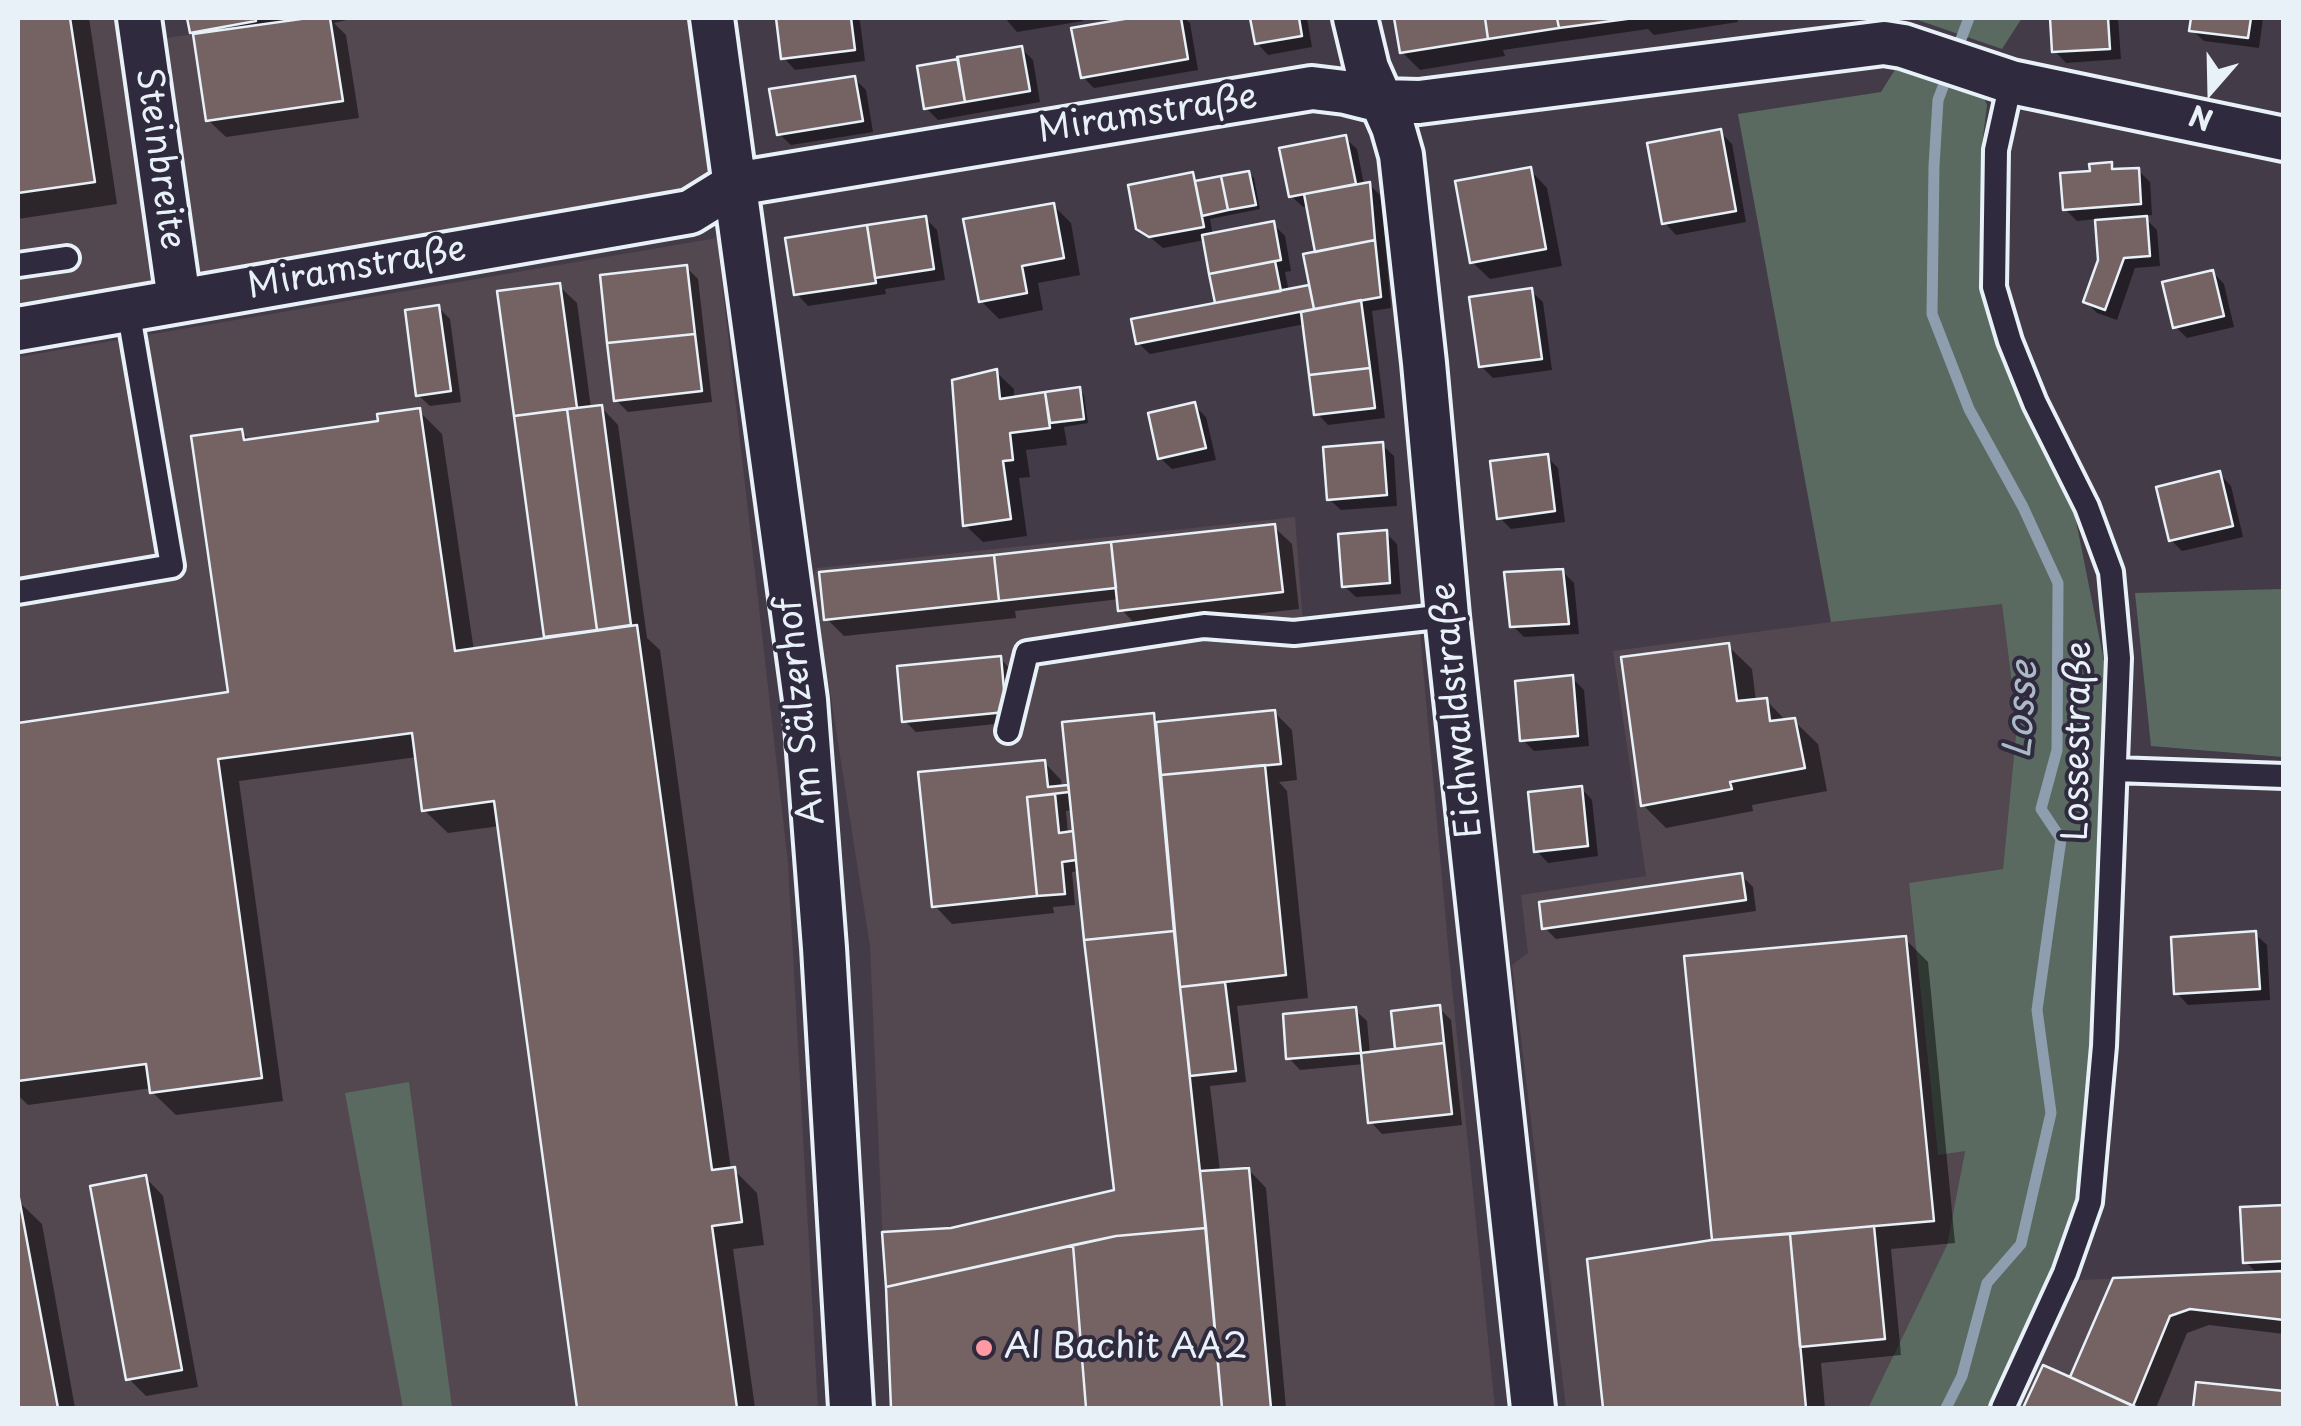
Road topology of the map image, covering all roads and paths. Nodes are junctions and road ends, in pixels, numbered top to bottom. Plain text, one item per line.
1 (139, 18) edge
2 (712, 18) edge
3 (1354, 18) edge
4 (1894, 35) edge
5 (2002, 79) junction
6 (1381, 101) junction
7 (2282, 128) edge
8 (735, 184) junction
9 (67, 258) dead end
10 (18, 264) edge
11 (179, 300) junction
12 (128, 309) junction
13 (18, 328) edge
14 (18, 592) edge
15 (1447, 616) junction
16 (1008, 731) dead end
17 (2115, 770) junction
18 (2284, 776) edge
19 (851, 1408) edge
20 (1534, 1408) edge
21 (2003, 1408) edge

1 - 11 street, Steinbreite
2 - 8 street, Am Sälzerhof
3 - 6 street, Eichwaldstraße
4 - 5 street, Miramstraße
4 - 6 street, Miramstraße
5 - 7 street, Miramstraße
5 - 17 lane, Lossestraße
6 - 8 street, Miramstraße
6 - 15 street, Eichwaldstraße
8 - 11 street, Miramstraße
8 - 19 street, Am Sälzerhof
9 - 10 lane
11 - 12 street, Miramstraße
12 - 13 street, Miramstraße
12 - 14 lane
15 - 16 lane
15 - 20 street, Eichwaldstraße
17 - 18 lane
17 - 21 lane, Lossestraße

